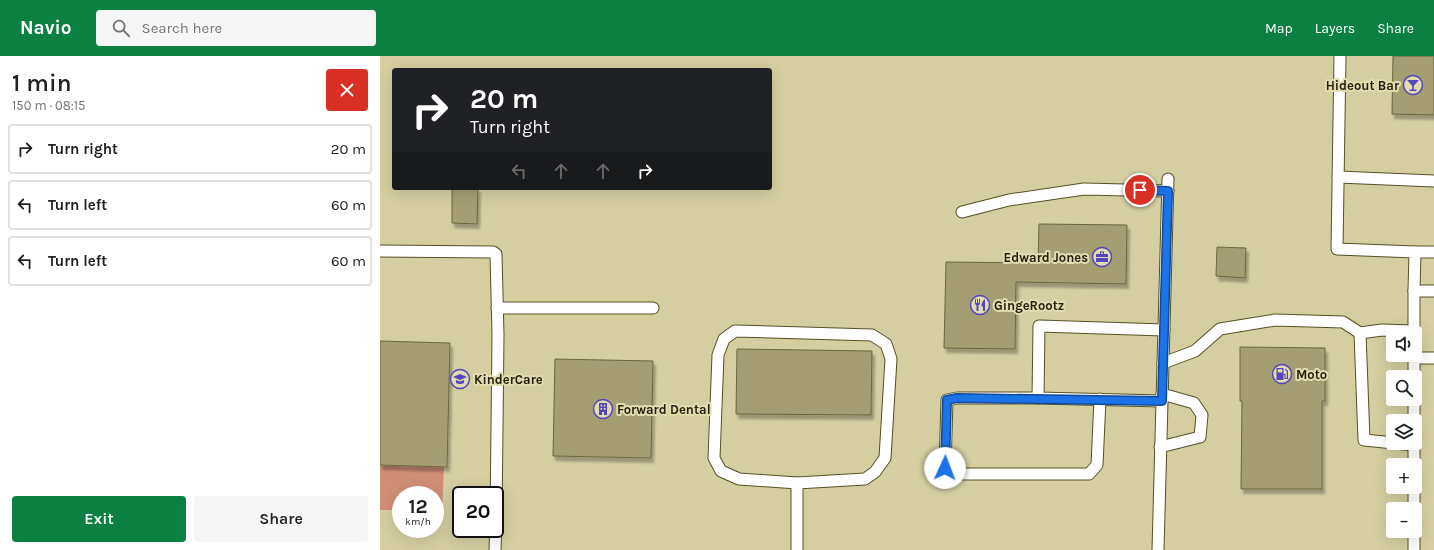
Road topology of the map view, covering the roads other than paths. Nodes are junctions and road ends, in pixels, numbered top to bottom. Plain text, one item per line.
1 (1340, 56) edge
2 (1338, 177) junction
3 (1168, 179) dead end
4 (1434, 181) edge
5 (1168, 191) junction
6 (962, 212) dead end
7 (380, 251) edge
8 (1415, 252) junction
9 (1434, 252) edge
10 (1414, 291) junction
11 (1434, 291) edge
12 (497, 308) junction
13 (653, 308) dead end
14 (1414, 326) edge
15 (1164, 330) junction
16 (1386, 330) edge
17 (1360, 333) junction
18 (1422, 357) edge
19 (1434, 358) edge
20 (1163, 364) junction
21 (1162, 397) junction
22 (1038, 398) junction
23 (1100, 399) junction
24 (1386, 442) edge
25 (1160, 447) junction
26 (797, 482) junction
27 (1414, 538) edge
28 (495, 550) edge
29 (797, 550) edge
30 (1158, 550) edge
31 (1414, 550) edge

1 - 2 lane
2 - 4 lane
2 - 8 lane
3 - 5 lane
5 - 6 lane
5 - 15 lane
7 - 12 lane
8 - 9 lane
8 - 10 lane
10 - 11 lane
10 - 14 lane
12 - 13 lane
12 - 28 lane
15 - 20 lane
15 - 22 lane
16 - 17 lane
17 - 20 lane
17 - 24 lane
18 - 19 lane
20 - 21 lane
21 - 23 lane
21 - 25 lane
21 - 25 lane
22 - 23 lane
22 - 23 lane
25 - 30 lane
26 - 26 lane
26 - 29 lane
27 - 31 lane

